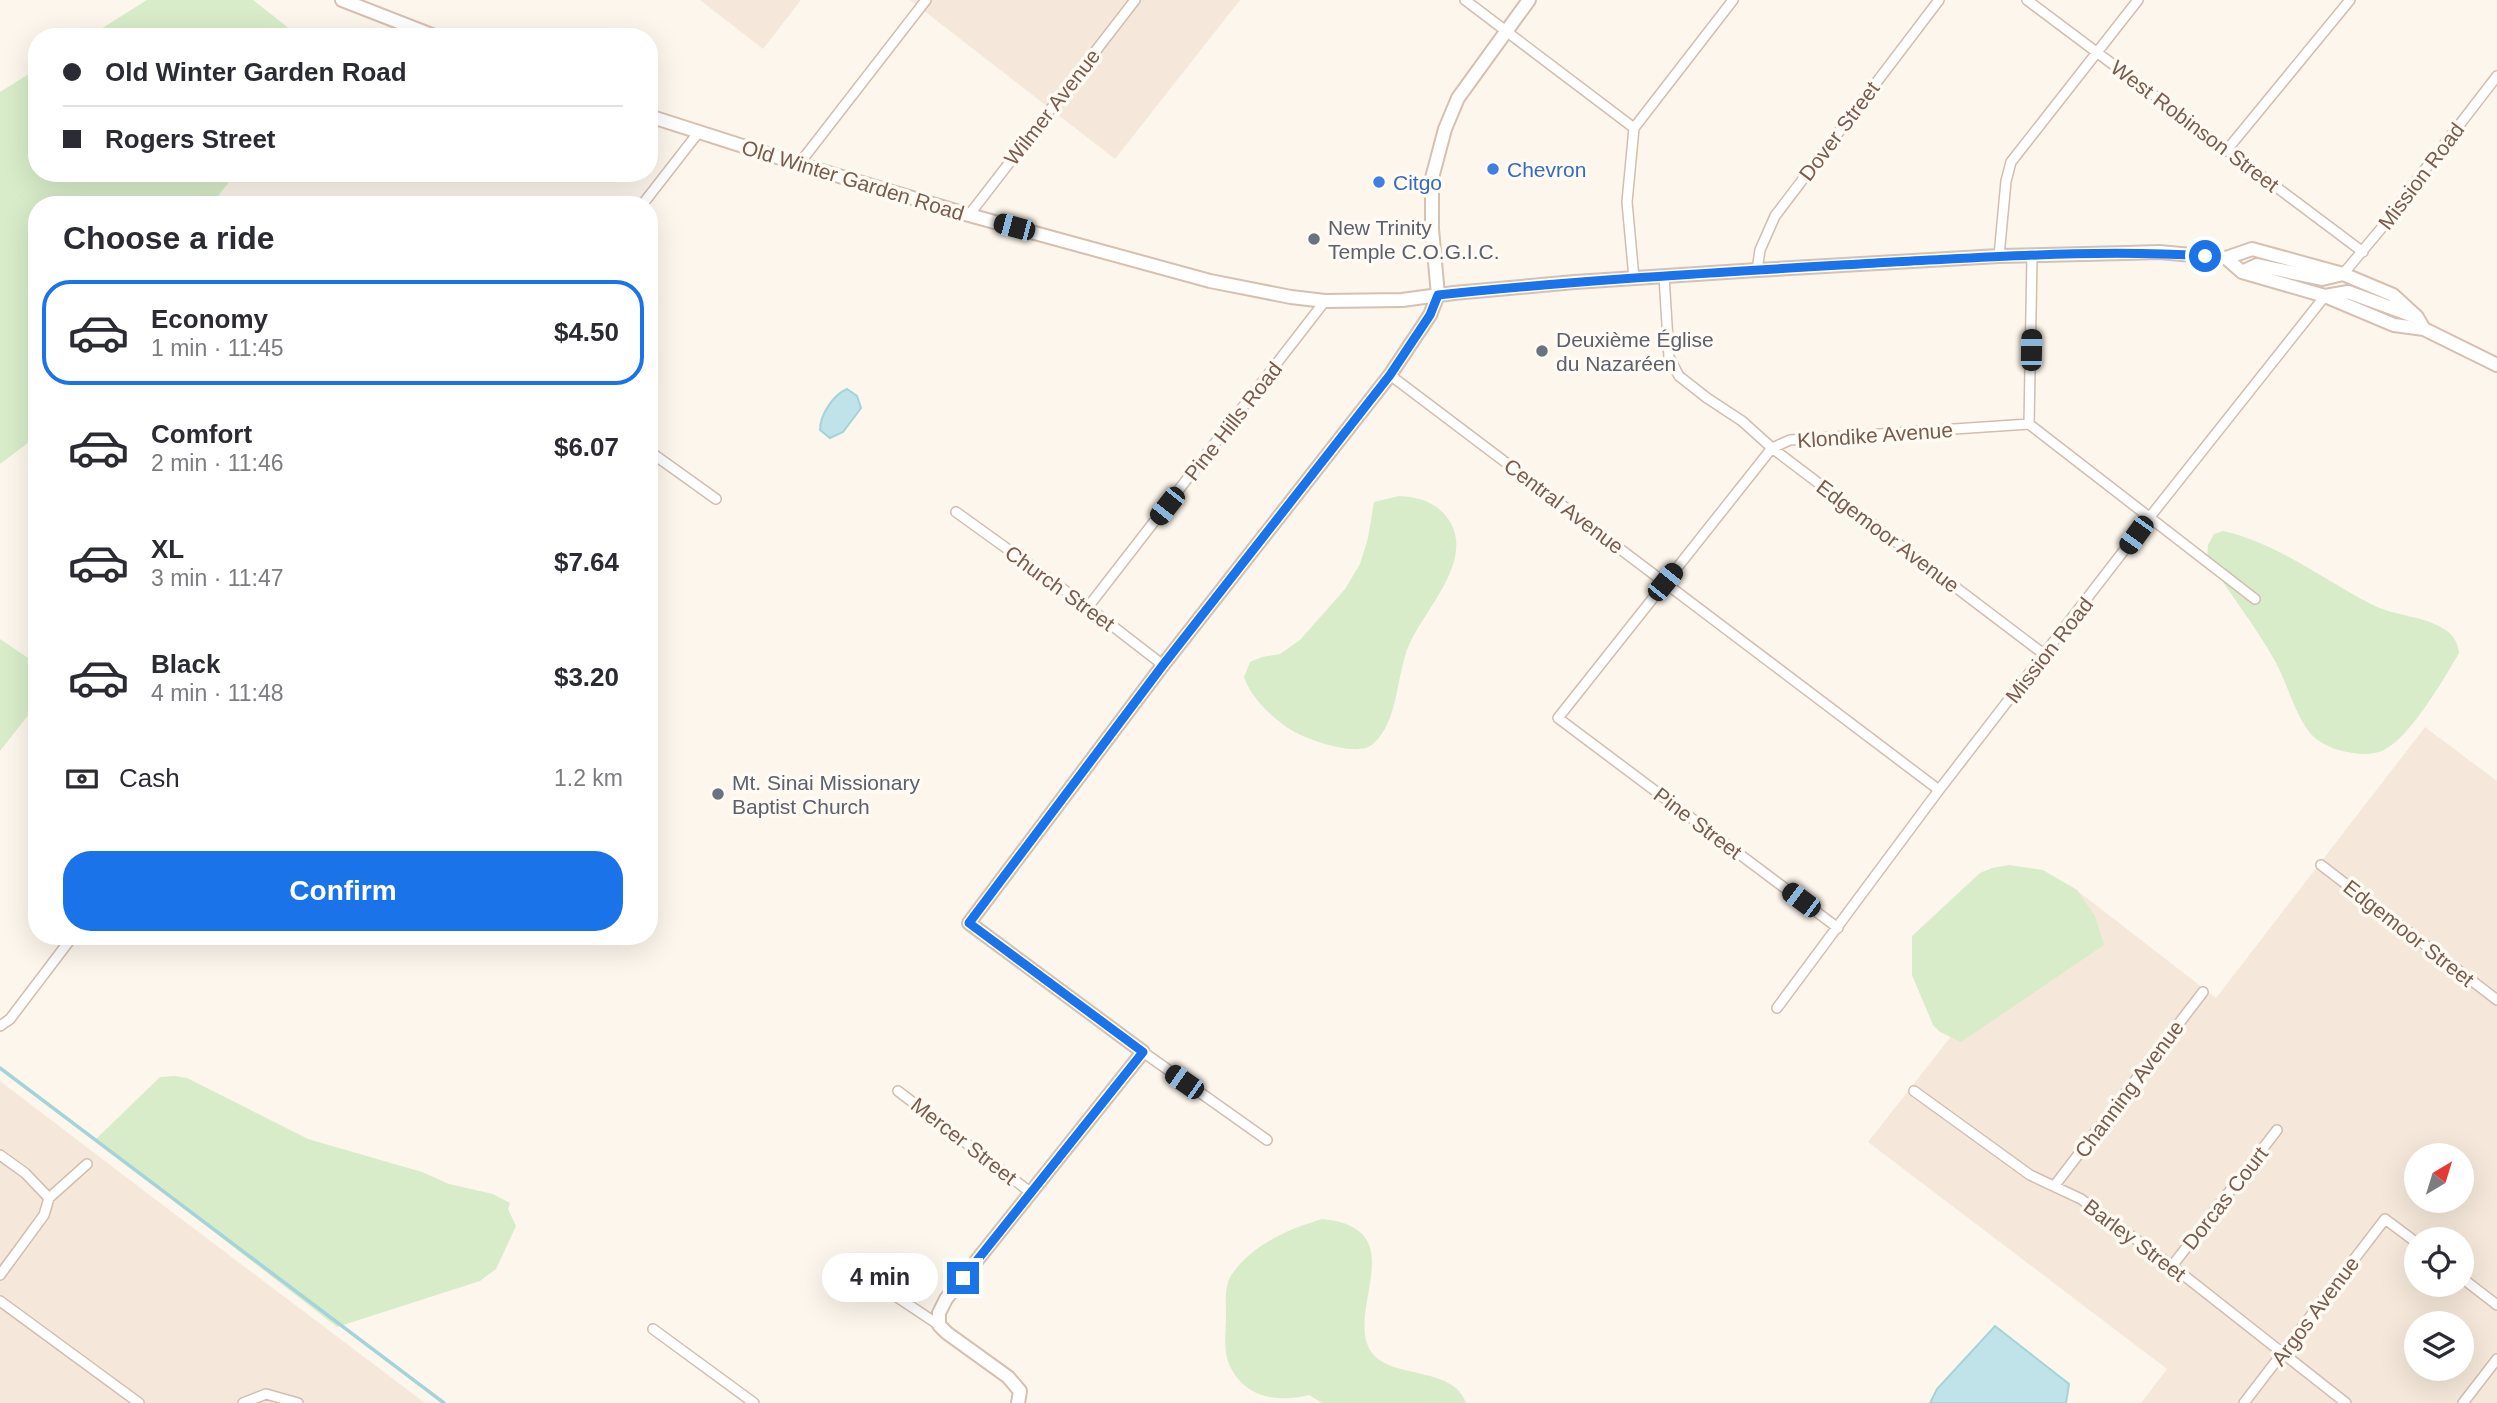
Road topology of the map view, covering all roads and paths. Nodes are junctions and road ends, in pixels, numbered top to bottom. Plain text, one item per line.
1 (342, 0) edge
2 (926, 0) edge
3 (1135, 0) edge
4 (1465, 0) edge
5 (1529, 0) edge
6 (1733, 0) edge
7 (1939, 0) edge
8 (2027, 0) edge
9 (2138, 0) edge
10 (2350, 0) edge
11 (414, 28) edge
12 (1505, 30) junction
13 (2096, 52) junction
14 (2497, 76) edge
15 (658, 119) edge
16 (1634, 128) junction
17 (698, 133) junction
18 (2226, 150) junction
19 (799, 164) junction
20 (649, 196) edge
21 (969, 215) junction
22 (2363, 252) junction
23 (1999, 256) junction
24 (2032, 256) junction
25 (2225, 258) junction
26 (1757, 270) junction
27 (2242, 272) junction
28 (2343, 274) junction
29 (1664, 276) junction
30 (1634, 278) junction
31 (1438, 295) junction
32 (2325, 296) junction
33 (1325, 300) junction
34 (2417, 317) junction
35 (2424, 329) junction
36 (2497, 365) edge
37 (1390, 375) junction
38 (2029, 424) junction
39 (1772, 448) junction
40 (658, 457) edge
41 (716, 499) dead end
42 (956, 512) dead end
43 (2149, 518) junction
44 (1665, 582) junction
45 (2255, 600) dead end
46 (1088, 607) junction
47 (2045, 656) junction
48 (1163, 665) junction
49 (1558, 718) joint
50 (1939, 790) junction
51 (2321, 865) dead end
52 (1838, 928) junction
53 (65, 945) edge
54 (2203, 992) dead end
55 (2497, 1000) edge
56 (1777, 1008) dead end
57 (0, 1027) edge
58 (1143, 1052) junction
59 (898, 1091) dead end
60 (1914, 1091) dead end
61 (2277, 1130) dead end
62 (1267, 1140) dead end
63 (0, 1155) edge
64 (87, 1164) dead end
65 (2055, 1185) junction
66 (1030, 1192) junction
67 (49, 1198) junction
68 (2404, 1233) edge
69 (2172, 1266) junction
70 (861, 1273) dead end
71 (0, 1275) edge
72 (2474, 1287) edge
73 (0, 1301) edge
74 (2497, 1305) edge
75 (939, 1325) junction
76 (653, 1329) dead end
77 (2282, 1354) junction
78 (2497, 1359) edge
79 (139, 1403) edge
80 (243, 1403) edge
81 (298, 1403) edge
82 (754, 1403) edge
83 (1018, 1403) edge
84 (2244, 1403) edge
85 (2346, 1403) edge
86 (2463, 1403) edge

1 - 11 main road
2 - 19 street
3 - 21 street, Wilmer Avenue
4 - 12 street
5 - 12 main road
6 - 16 street
7 - 26 street, Dover Street
8 - 13 street, West Robinson Street
9 - 13 street
10 - 18 street
12 - 16 street
12 - 31 main road
13 - 18 street, West Robinson Street
13 - 23 street
14 - 22 street, Mission Road
15 - 17 main road, Old Winter Garden Road
16 - 30 street
17 - 19 main road, Old Winter Garden Road
17 - 20 street
18 - 22 street, West Robinson Street
19 - 21 main road, Old Winter Garden Road
21 - 33 main road, Old Winter Garden Road
22 - 28 street, Mission Road
23 - 24 main road, Old Winter Garden Road
23 - 26 main road, Old Winter Garden Road
24 - 25 main road, Old Winter Garden Road
24 - 38 street
25 - 27 main road
25 - 28 main road, Old Winter Garden Road
26 - 29 main road, Old Winter Garden Road
27 - 28 main road
27 - 32 main road
28 - 34 main road, Old Winter Garden Road
29 - 30 main road, Old Winter Garden Road
29 - 39 street, Edgemoor Avenue
30 - 31 main road, Old Winter Garden Road
31 - 33 main road, Old Winter Garden Road
31 - 37 main road
32 - 34 main road
32 - 35 main road
32 - 43 street, Mission Road
33 - 46 street, Pine Hills Road
34 - 35 main road, Old Winter Garden Road
35 - 36 main road
37 - 44 street, Central Avenue
37 - 48 main road
38 - 39 street, Klondike Avenue
38 - 43 street
39 - 44 street, Klondike Avenue
39 - 47 street, Edgemoor Avenue
40 - 41 street
42 - 46 street, Church Street
43 - 45 street
43 - 47 street, Mission Road
44 - 49 street, Klondike Avenue
44 - 50 street, Central Avenue
46 - 48 street, Church Street
47 - 50 street, Mission Road
48 - 58 main road
49 - 52 street, Pine Street
50 - 52 street, Mission Road
51 - 55 street, Edgemoor Street
52 - 56 street, Mission Road
53 - 57 street
54 - 65 street, Channing Avenue
58 - 62 street
58 - 66 main road
59 - 66 street, Mercer Street
60 - 65 street, Barley Street
61 - 69 street, Dorcas Court
63 - 67 street
64 - 67 street
65 - 69 street, Barley Street
66 - 75 main road
67 - 71 street
68 - 77 street, Argos Avenue
69 - 77 street, Barley Street
70 - 75 street
72 - 74 street
73 - 79 street
75 - 83 main road
76 - 82 street
77 - 84 street, Argos Avenue
77 - 85 street, Barley Street
78 - 86 street
80 - 81 street

